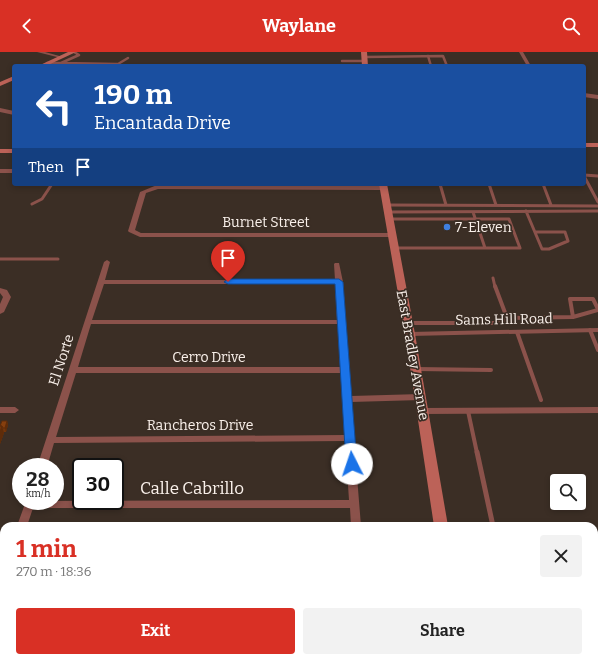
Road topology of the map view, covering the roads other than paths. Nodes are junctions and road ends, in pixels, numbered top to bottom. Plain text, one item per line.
1 (39, 52) edge
2 (74, 52) edge
3 (521, 52) edge
4 (428, 56) junction
5 (128, 58) dead end
6 (365, 59) edge
7 (61, 60) junction
8 (342, 61) dead end
9 (47, 64) edge
10 (430, 64) edge
11 (446, 64) edge
12 (528, 64) edge
13 (12, 79) edge
14 (0, 84) edge
15 (586, 95) edge
16 (598, 97) edge
17 (0, 110) edge
18 (12, 113) edge
19 (586, 144) edge
20 (598, 145) edge
21 (0, 151) edge
22 (12, 151) edge
23 (0, 171) edge
24 (12, 171) edge
25 (586, 176) edge
26 (598, 176) edge
27 (586, 180) edge
28 (51, 186) edge
29 (383, 186) edge
30 (441, 186) edge
31 (490, 186) edge
32 (544, 186) edge
33 (598, 202) edge
34 (32, 204) dead end
35 (446, 205) junction
36 (496, 205) junction
37 (551, 205) junction
38 (598, 206) edge
39 (526, 211) junction
40 (598, 211) edge
41 (388, 212) junction
42 (473, 212) junction
43 (475, 219) junction
44 (535, 232) junction
45 (391, 235) junction
46 (394, 248) junction
47 (485, 248) junction
48 (0, 259) edge
49 (58, 259) dead end
50 (107, 262) dead end
51 (337, 264) dead end
52 (493, 278) dead end
53 (101, 282) junction
54 (339, 282) junction
55 (2, 291) edge
56 (598, 309) edge
57 (0, 312) edge
58 (573, 317) junction
59 (507, 318) junction
60 (88, 322) junction
61 (342, 322) junction
62 (409, 329) junction
63 (594, 330) edge
64 (517, 332) junction
65 (598, 350) edge
66 (416, 369) junction
67 (73, 370) junction
68 (345, 370) junction
69 (491, 370) dead end
70 (420, 397) junction
71 (347, 399) junction
72 (541, 400) dead end
73 (0, 410) edge
74 (15, 410) dead end
75 (598, 410) edge
76 (423, 411) junction
77 (468, 411) junction
78 (350, 438) junction
79 (50, 440) junction
80 (45, 458) edge
81 (64, 502) edge
82 (354, 504) junction
83 (27, 510) edge
84 (23, 522) edge
85 (356, 522) edge
86 (440, 522) edge
87 (492, 522) edge

1 - 7 street
2 - 7 main road
3 - 12 street
4 - 6 lane
4 - 10 lane
4 - 11 lane
5 - 7 lane
6 - 8 lane
7 - 9 main road
13 - 14 main road
15 - 16 street
17 - 18 street
19 - 20 main road
21 - 22 main road
23 - 24 street
25 - 26 lane
27 - 33 lane
28 - 34 lane
29 - 41 main road, East Bradley Avenue
29 - 45 street, Burnet Street
30 - 35 lane
31 - 36 lane
32 - 37 lane
35 - 36 lane
35 - 41 lane
36 - 37 lane
37 - 38 lane
39 - 40 lane
39 - 42 lane
39 - 44 lane
41 - 42 lane
41 - 43 lane
41 - 45 main road, East Bradley Avenue
42 - 43 lane
43 - 47 lane
43 - 47 lane
44 - 44 lane
45 - 46 main road, East Bradley Avenue
46 - 47 lane
46 - 62 main road, East Bradley Avenue
48 - 49 lane
50 - 53 street, El Norte
51 - 54 street
52 - 59 lane
53 - 54 street
53 - 60 street, El Norte
54 - 61 street
55 - 57 street
56 - 58 lane
56 - 58 lane
58 - 59 lane
59 - 62 lane
60 - 61 street
60 - 67 street, El Norte
61 - 68 street
62 - 64 street, Sams Hill Road
62 - 66 main road, East Bradley Avenue
63 - 64 street, Sams Hill Road
63 - 65 lane
64 - 72 lane
66 - 69 lane
66 - 70 main road, East Bradley Avenue
67 - 68 street, Cerro Drive
67 - 79 street, El Norte
68 - 71 street
70 - 71 street
70 - 76 main road, East Bradley Avenue
71 - 78 street
73 - 74 street
75 - 77 street
76 - 77 street
76 - 86 main road, East Bradley Avenue
77 - 87 lane
78 - 79 street, Rancheros Drive
78 - 82 street
79 - 80 street, El Norte
81 - 82 street, Calle Cabrillo
82 - 85 street
83 - 84 street

